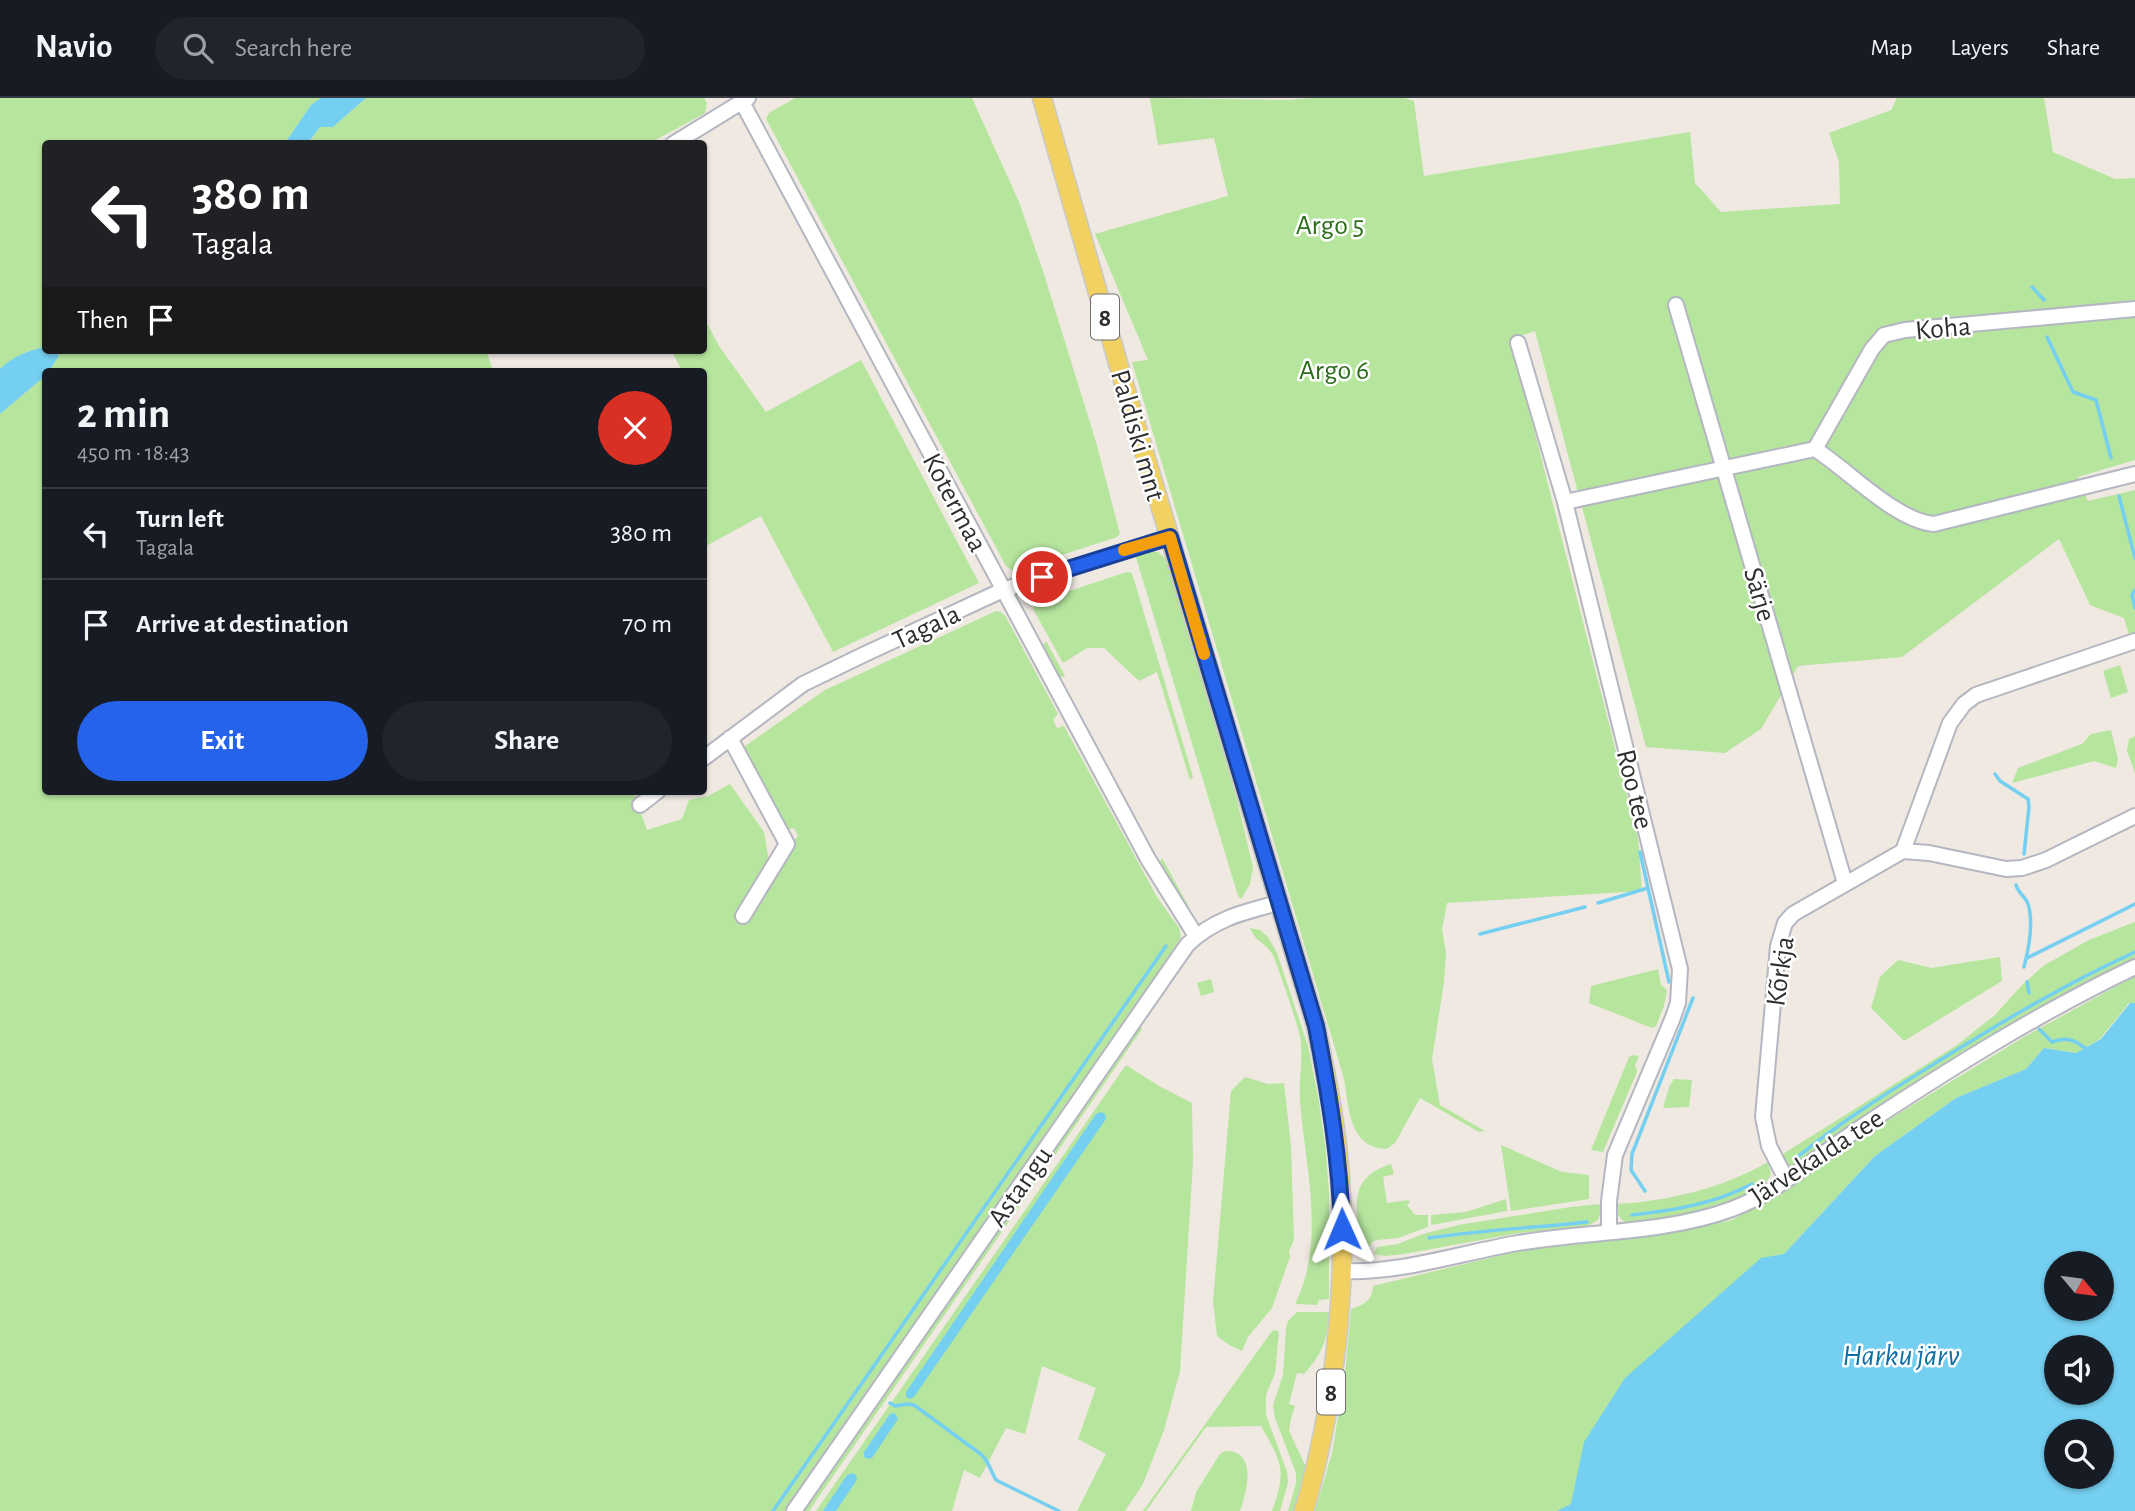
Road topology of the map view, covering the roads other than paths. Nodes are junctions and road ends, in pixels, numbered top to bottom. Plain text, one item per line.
1 (1042, 98) edge
2 (745, 100) edge
3 (680, 140) edge
4 (1676, 305) dead end
5 (2135, 309) edge
6 (1518, 343) dead end
7 (1815, 449) junction
8 (1724, 467) junction
9 (2135, 474) edge
10 (1565, 502) junction
11 (1170, 537) junction
12 (1003, 590) junction
13 (2135, 641) edge
14 (730, 738) junction
15 (707, 756) edge
16 (653, 795) edge
17 (640, 805) dead end
18 (2135, 816) edge
19 (1903, 851) junction
20 (1845, 883) junction
21 (1278, 903) junction
22 (743, 916) dead end
23 (1196, 936) junction
24 (2135, 967) edge
25 (1786, 1179) junction
26 (1609, 1232) junction
27 (1341, 1271) junction
28 (794, 1511) edge
29 (1304, 1511) edge

1 - 11 main road, Paldiski mnt / 8
2 - 3 street
2 - 12 street, Kotermaa
4 - 8 street, Särje
5 - 7 street, Koha
6 - 10 street, Roo tee
7 - 8 street
7 - 9 street
8 - 10 street
8 - 20 street, Särje
10 - 26 street, Roo tee
11 - 12 street, Tagala
11 - 21 main road, Paldiski mnt / 8
12 - 14 street, Tagala
12 - 23 street, Kotermaa
13 - 19 street
14 - 15 street, Tagala
14 - 22 street
16 - 17 street
18 - 19 street
19 - 20 street, Kõrkja
20 - 25 street, Kõrkja
21 - 23 street, Astangu
21 - 27 main road, Paldiski mnt / 8
23 - 28 street, Astangu
24 - 25 street, Järvekalda tee
25 - 26 street, Järvekalda tee
26 - 27 street, Järvekalda tee
27 - 29 main road, Paldiski mnt / 8

